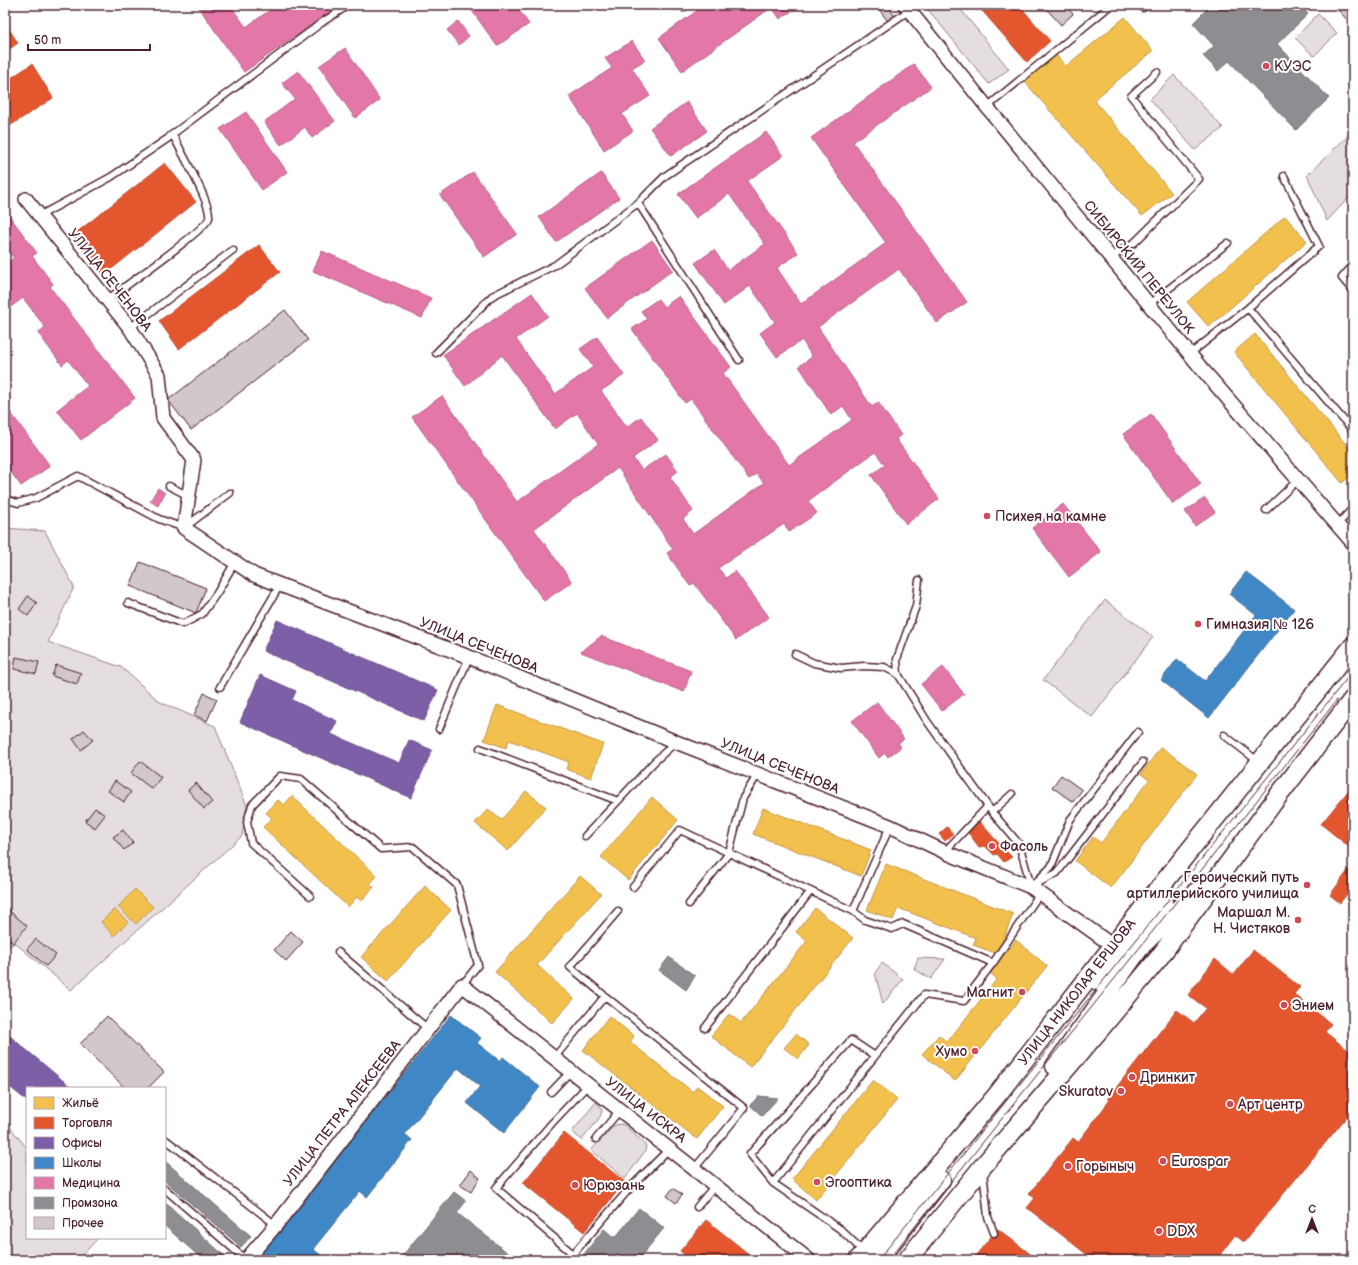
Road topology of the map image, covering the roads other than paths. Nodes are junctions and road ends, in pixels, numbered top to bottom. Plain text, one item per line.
1 (349, 5) edge
2 (1112, 5) edge
3 (908, 8) edge
4 (1157, 72) dead end
5 (987, 108) junction
6 (173, 135) junction
7 (1284, 176) dead end
8 (26, 199) dead end
9 (638, 203) junction
10 (39, 216) junction
11 (1228, 243) dead end
12 (233, 250) dead end
13 (1111, 258) junction
14 (1353, 265) edge
15 (1353, 291) edge
16 (107, 300) junction
17 (1149, 304) junction
18 (1248, 308) junction
19 (130, 328) junction
20 (436, 354) dead end
21 (1190, 354) junction
22 (739, 360) dead end
23 (1353, 431) edge
24 (1298, 480) junction
25 (169, 486) dead end
26 (230, 493) dead end
27 (189, 496) junction
28 (5, 499) edge
29 (1353, 508) edge
30 (1266, 510) dead end
31 (1337, 525) junction
32 (184, 528) junction
33 (1353, 543) edge
34 (235, 562) junction
35 (918, 580) dead end
36 (280, 585) junction
37 (128, 602) dead end
38 (1353, 646) edge
39 (795, 654) dead end
40 (468, 657) junction
41 (1353, 665) edge
42 (898, 674) junction
43 (220, 687) dead end
44 (1351, 701) edge
45 (439, 730) dead end
46 (1138, 732) dead end
47 (1224, 735) dead end
48 (676, 742) junction
49 (480, 748) dead end
50 (1143, 762) dead end
51 (1257, 766) junction
52 (758, 774) junction
53 (1012, 794) dead end
54 (618, 801) junction
55 (988, 806) junction
56 (992, 812) junction
57 (890, 826) junction
58 (584, 836) dead end
59 (729, 853) junction
60 (946, 853) junction
61 (633, 886) dead end
62 (1036, 890) junction
63 (810, 892) junction
64 (310, 896) dead end
65 (689, 904) dead end
66 (618, 911) dead end
67 (853, 911) junction
68 (1113, 946) junction
69 (338, 952) dead end
70 (993, 963) junction
71 (462, 985) junction
72 (605, 996) junction
73 (705, 1028) dead end
74 (428, 1029) junction
75 (874, 1056) junction
76 (554, 1058) junction
77 (571, 1071) junction
78 (588, 1084) junction
79 (551, 1092) dead end
80 (997, 1095) junction
81 (620, 1110) junction
82 (596, 1139) dead end
83 (166, 1140) edge
84 (669, 1149) junction
85 (983, 1166) junction
86 (694, 1169) junction
87 (773, 1183) junction
88 (716, 1185) junction
89 (166, 1190) edge
90 (696, 1207) dead end
91 (276, 1224) junction
92 (994, 1233) dead end
93 (867, 1257) edge
94 (246, 1260) edge
95 (809, 1260) edge
96 (891, 1260) edge
97 (907, 1260) edge

1 - 6 lane
2 - 5 lane
3 - 5 street, СИБИРСКИЙ ПЕРЕУЛОК
3 - 9 lane
4 - 13 lane
5 - 13 street, СИБИРСКИЙ ПЕРЕУЛОК
6 - 10 lane
6 - 16 lane
7 - 18 lane
8 - 10 street, УЛИЦА СЕЧЕНОВА
9 - 20 lane
9 - 22 lane
10 - 16 street, УЛИЦА СЕЧЕНОВА
11 - 17 lane
12 - 19 lane
13 - 17 street, СИБИРСКИЙ ПЕРЕУЛОК
14 - 15 lane
16 - 19 street, УЛИЦА СЕЧЕНОВА
17 - 21 street, СИБИРСКИЙ ПЕРЕУЛОК
18 - 21 lane
18 - 23 lane
19 - 27 street, УЛИЦА СЕЧЕНОВА
21 - 24 street, СИБИРСКИЙ ПЕРЕУЛОК
24 - 30 lane
24 - 31 street, СИБИРСКИЙ ПЕРЕУЛОК
25 - 27 lane
26 - 32 lane
27 - 32 street, УЛИЦА СЕЧЕНОВА
28 - 32 lane
29 - 31 lane
31 - 33 street, СИБИРСКИЙ ПЕРЕУЛОК
32 - 34 street, УЛИЦА СЕЧЕНОВА
34 - 36 street, УЛИЦА СЕЧЕНОВА
34 - 37 lane
35 - 42 lane
36 - 40 street, УЛИЦА СЕЧЕНОВА
36 - 43 lane
38 - 51 main road, УЛИЦА НИКОЛАЯ ЕРШОВА
39 - 42 lane
40 - 45 lane
40 - 48 street, УЛИЦА СЕЧЕНОВА
41 - 51 main road
42 - 55 lane
44 - 85 main road
46 - 62 lane
47 - 51 lane
48 - 52 street, УЛИЦА СЕЧЕНОВА
48 - 54 lane
49 - 54 lane
50 - 62 lane
51 - 68 main road, УЛИЦА НИКОЛАЯ ЕРШОВА
51 - 80 main road
52 - 57 street, УЛИЦА СЕЧЕНОВА
52 - 59 lane
53 - 56 lane
54 - 58 lane
55 - 56 lane
55 - 60 lane
56 - 62 lane
57 - 60 street, УЛИЦА СЕЧЕНОВА
57 - 67 lane
59 - 61 lane
59 - 63 lane
59 - 65 lane
60 - 62 street, УЛИЦА СЕЧЕНОВА
62 - 68 street, УЛИЦА СЕЧЕНОВА
62 - 70 lane
63 - 67 lane
63 - 73 lane
64 - 71 lane
66 - 72 lane
67 - 70 lane
68 - 80 main road, УЛИЦА НИКОЛАЯ ЕРШОВА
69 - 74 lane
70 - 75 lane
71 - 74 street, УЛИЦА ПЕТРА АЛЕКСЕЕВА
71 - 76 street, УЛИЦА ИСКРА
72 - 76 lane
72 - 86 lane
74 - 91 street, УЛИЦА ПЕТРА АЛЕКСЕЕВА
75 - 87 lane
75 - 87 lane
76 - 77 street, УЛИЦА ИСКРА
77 - 78 street, УЛИЦА ИСКРА
77 - 79 lane
78 - 81 street, УЛИЦА ИСКРА
78 - 84 lane
80 - 93 main road, УЛИЦА НИКОЛАЯ ЕРШОВА
81 - 82 lane
81 - 84 street, УЛИЦА ИСКРА
83 - 91 lane
84 - 86 street, УЛИЦА ИСКРА
85 - 92 lane
85 - 96 main road
85 - 97 main road
86 - 88 street, УЛИЦА ИСКРА
87 - 93 lane
88 - 90 lane
88 - 95 street, УЛИЦА ИСКРА
89 - 94 lane
91 - 94 street, УЛИЦА ПЕТРА АЛЕКСЕЕВА

